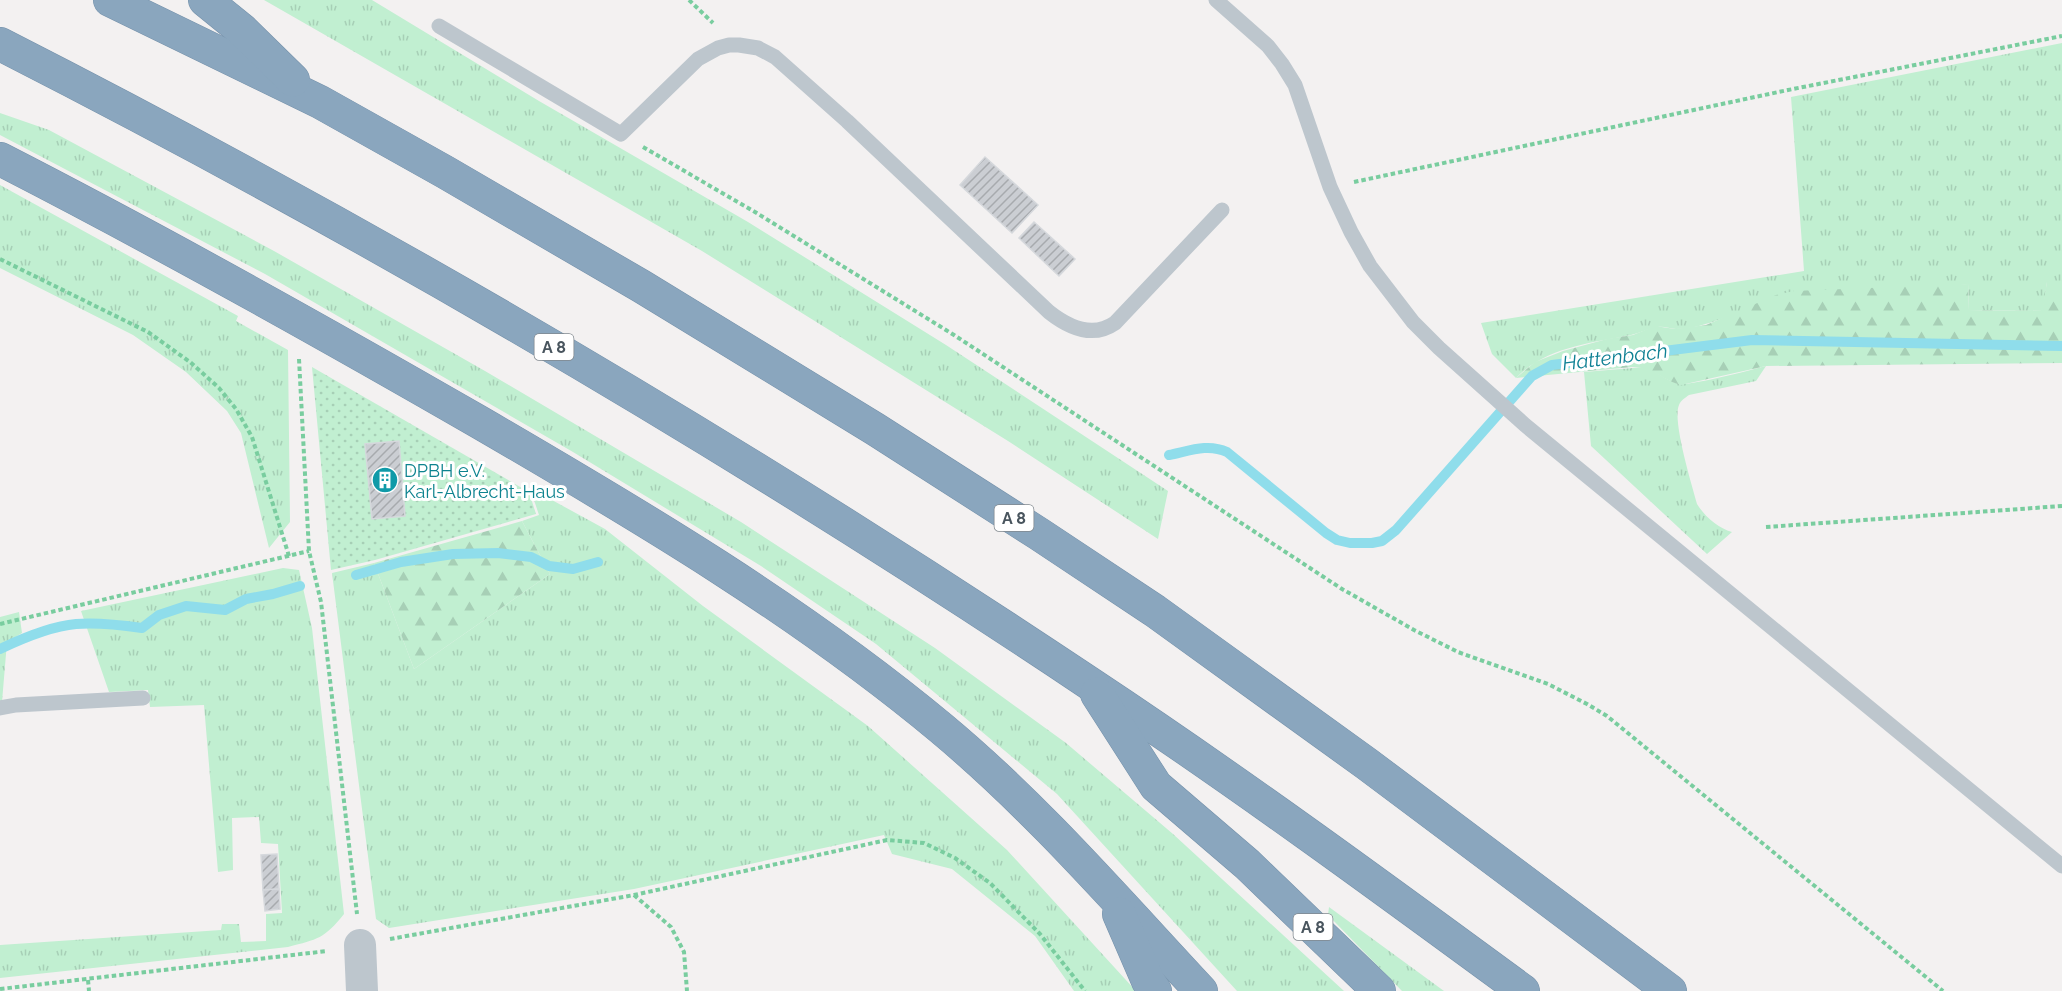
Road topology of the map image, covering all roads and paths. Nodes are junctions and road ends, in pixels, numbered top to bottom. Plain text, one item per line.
1 (110, 0) edge
2 (205, 0) edge
3 (1216, 0) edge
4 (439, 26) dead end
5 (2062, 36) edge
6 (0, 44) edge
7 (320, 102) junction
8 (621, 134) junction
9 (0, 159) edge
10 (1330, 187) junction
11 (1222, 210) dead end
12 (0, 258) edge
13 (298, 356) dead end
14 (2062, 506) edge
15 (1766, 527) dead end
16 (309, 551) junction
17 (289, 556) junction
18 (0, 624) edge
19 (1090, 683) junction
20 (143, 698) dead end
21 (0, 708) edge
22 (2062, 866) edge
23 (1110, 891) junction
24 (634, 895) junction
25 (360, 945) junction
26 (88, 980) junction
27 (0, 989) edge
28 (89, 991) edge
29 (363, 991) edge
30 (687, 991) edge
31 (1085, 991) edge
32 (1155, 991) edge
33 (1201, 991) edge
34 (1379, 991) edge
35 (1523, 991) edge
36 (1670, 991) edge
37 (1943, 991) edge

1 - 7 highway, A 8
2 - 7 highway, A 8
3 - 10 lane
4 - 8 lane
5 - 10 path
6 - 19 highway, A 8
7 - 36 highway, A 8
8 - 11 lane
8 - 37 path
9 - 23 highway
10 - 22 lane
12 - 17 path
13 - 16 path
14 - 15 path
16 - 17 path
16 - 25 path
17 - 18 path
19 - 34 highway, A 8
19 - 35 highway, A 8
20 - 21 lane
23 - 32 highway
23 - 33 highway
24 - 25 path
24 - 30 path
24 - 31 path
25 - 26 path
25 - 29 street
26 - 27 path
26 - 28 path

